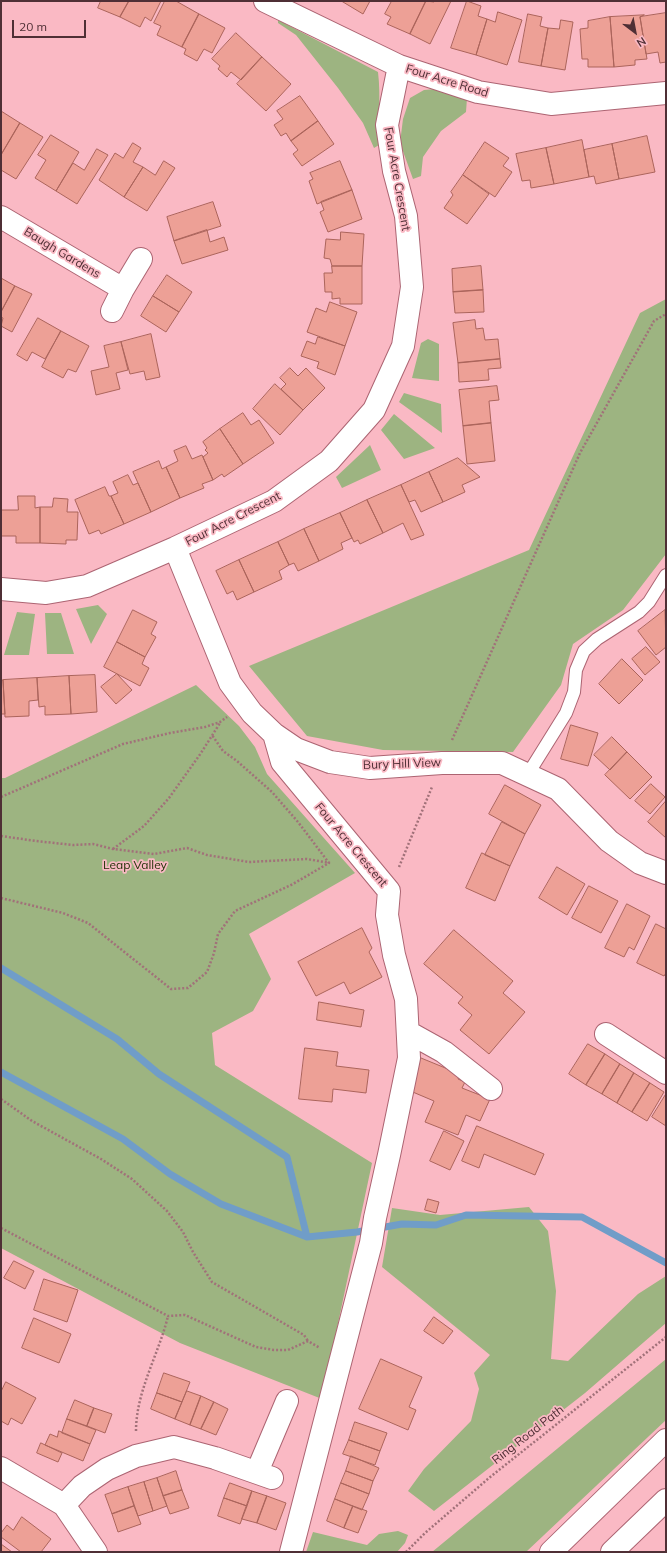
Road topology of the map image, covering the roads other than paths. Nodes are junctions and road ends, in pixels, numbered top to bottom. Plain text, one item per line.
1 (265, 1) edge
2 (399, 66) junction
3 (666, 93) edge
4 (1, 217) edge
5 (141, 259) dead end
6 (123, 289) junction
7 (112, 311) dead end
8 (175, 548) junction
9 (666, 575) edge
10 (1, 590) edge
11 (274, 734) junction
12 (528, 774) junction
13 (666, 873) edge
14 (408, 1032) junction
15 (606, 1034) dead end
16 (666, 1073) edge
17 (492, 1089) dead end
18 (287, 1401) dead end
19 (666, 1440) edge
20 (1, 1468) edge
21 (666, 1500) edge
22 (64, 1505) junction
23 (96, 1552) edge
24 (291, 1552) edge
25 (551, 1552) edge
26 (612, 1552) edge

1 - 2 main road, Four Acre Road
2 - 3 main road, Four Acre Road
2 - 8 main road, Four Acre Crescent
4 - 6 main road, Baugh Gardens
5 - 6 main road
6 - 7 main road
8 - 10 main road, Four Acre Crescent
8 - 11 main road, Bury Hill View
9 - 12 lane
11 - 12 main road, Bury Hill View
11 - 14 main road, Four Acre Crescent
12 - 13 main road, Bury Hill View
14 - 17 main road
14 - 24 main road, Four Acre Crescent
15 - 16 main road
18 - 22 main road
19 - 25 main road
20 - 22 main road
21 - 26 main road
22 - 23 main road

